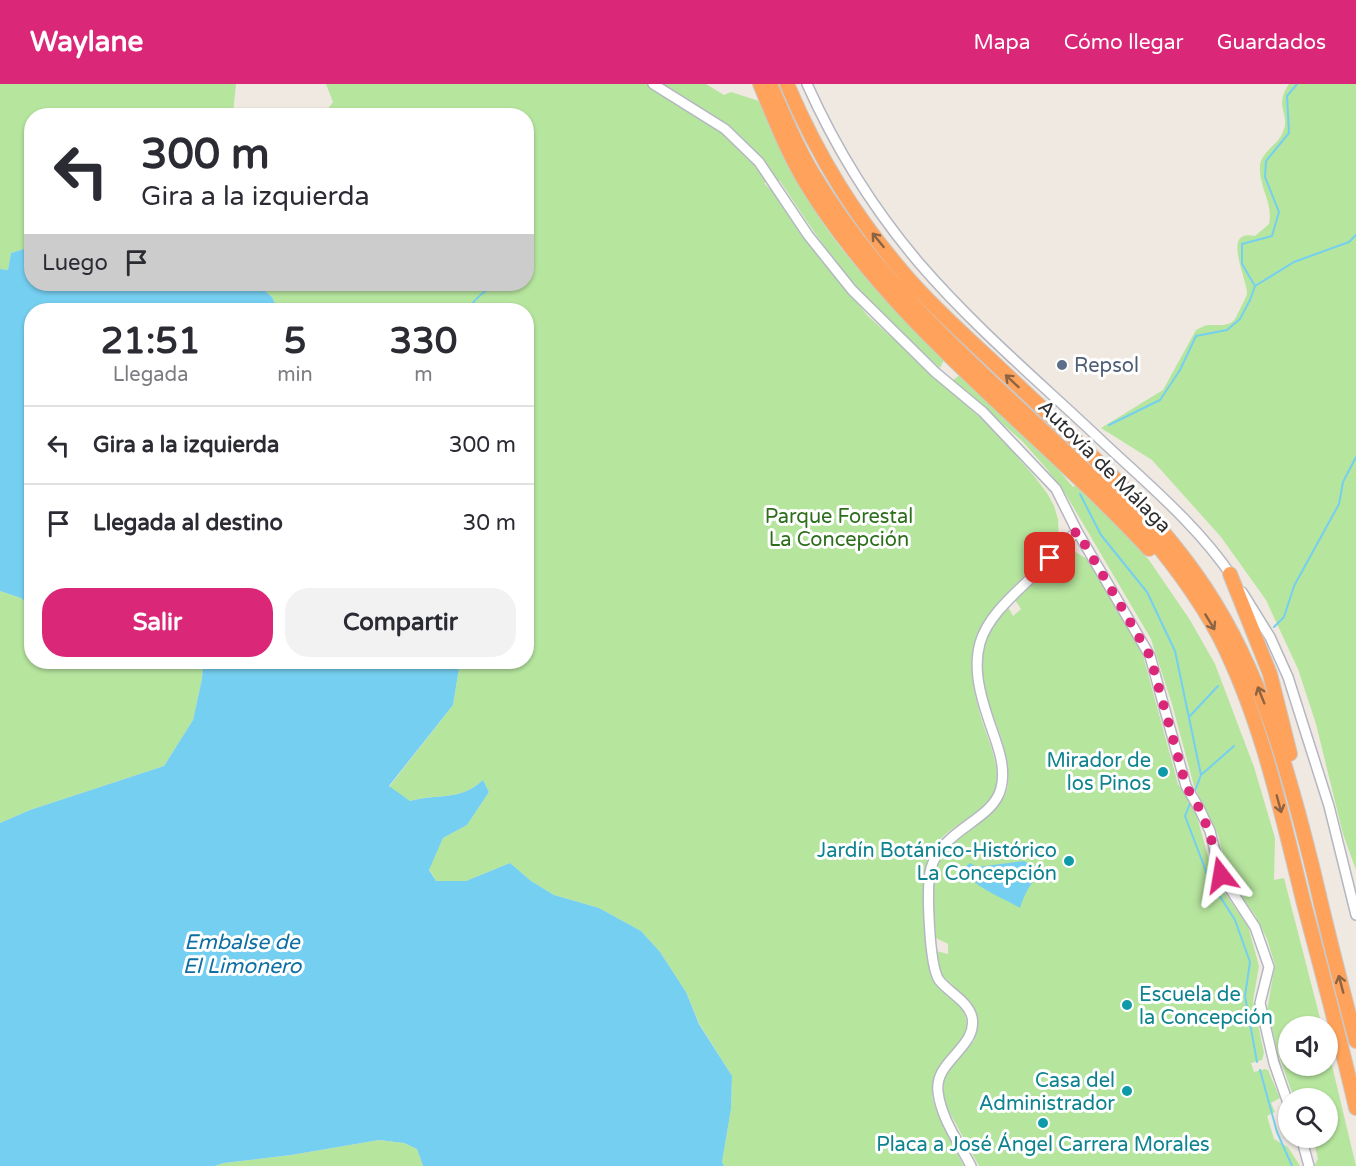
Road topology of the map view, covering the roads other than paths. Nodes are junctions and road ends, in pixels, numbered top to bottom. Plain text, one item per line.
1 (653, 84) edge
2 (760, 84) edge
3 (770, 84) edge
4 (786, 84) edge
5 (807, 84) edge
6 (1077, 531) junction
7 (1179, 573) junction
8 (1230, 574) junction
9 (1296, 800) junction
10 (1340, 854) junction
11 (1356, 881) edge
12 (1356, 915) edge
13 (1356, 1041) edge
14 (1283, 1088) edge
15 (1356, 1108) edge
16 (1304, 1148) edge
17 (971, 1166) edge
18 (1310, 1166) edge

1 - 6 street
2 - 7 highway
3 - 7 highway, Autovía de Málaga
9 -> 4 highway, Autovía de Málaga
5 - 8 street
6 - 14 street
6 - 17 street
7 -> 15 highway, Autovía de Málaga
8 - 9 highway
8 - 10 street
13 -> 9 highway, Autovía de Málaga
10 - 11 street
10 - 12 street
16 - 18 street

